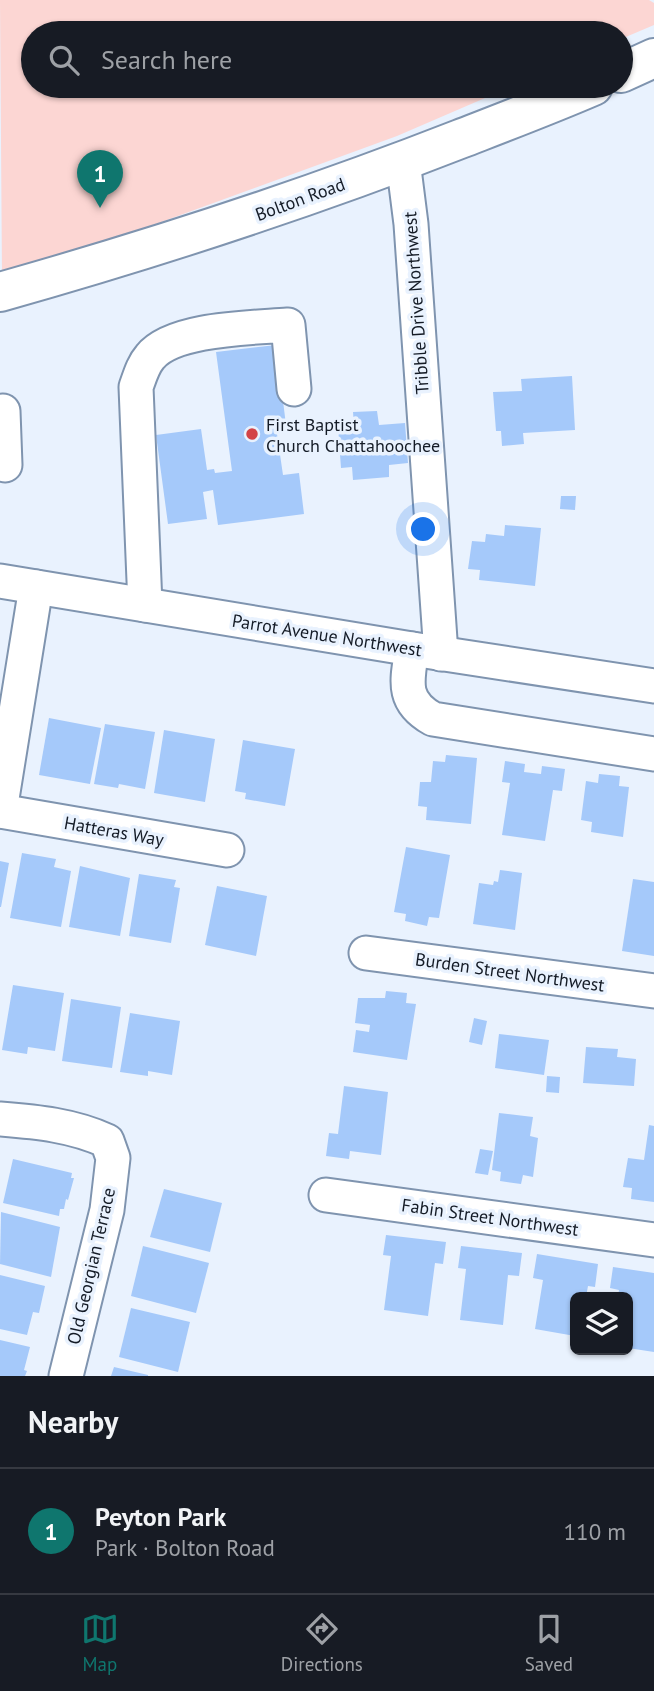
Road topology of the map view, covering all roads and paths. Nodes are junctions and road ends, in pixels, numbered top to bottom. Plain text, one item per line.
1 (654, 58) edge
2 (633, 68) edge
3 (563, 98) edge
4 (403, 162) junction
5 (0, 292) edge
6 (294, 389) dead end
7 (3, 411) dead end
8 (5, 465) dead end
9 (0, 581) edge
10 (36, 587) junction
11 (145, 605) junction
12 (427, 652) junction
13 (654, 686) edge
14 (654, 754) edge
15 (0, 811) edge
16 (228, 850) dead end
17 (366, 953) dead end
18 (654, 991) edge
19 (0, 1119) edge
20 (326, 1195) dead end
21 (654, 1240) edge
22 (66, 1376) edge

1 - 2 main road
3 - 4 main road, Bolton Road
4 - 5 main road, Bolton Road
4 - 12 street, Tribble Drive Northwest
6 - 11 street
7 - 8 street
9 - 10 street, Parrot Avenue Northwest
10 - 11 street, Parrot Avenue Northwest
10 - 15 street
11 - 12 street, Parrot Avenue Northwest
12 - 13 street, Parrot Avenue Northwest
12 - 14 street
15 - 16 street, Hatteras Way
17 - 18 street, Burden Street Northwest
19 - 22 street, Old Georgian Terrace
20 - 21 street, Fabin Street Northwest

